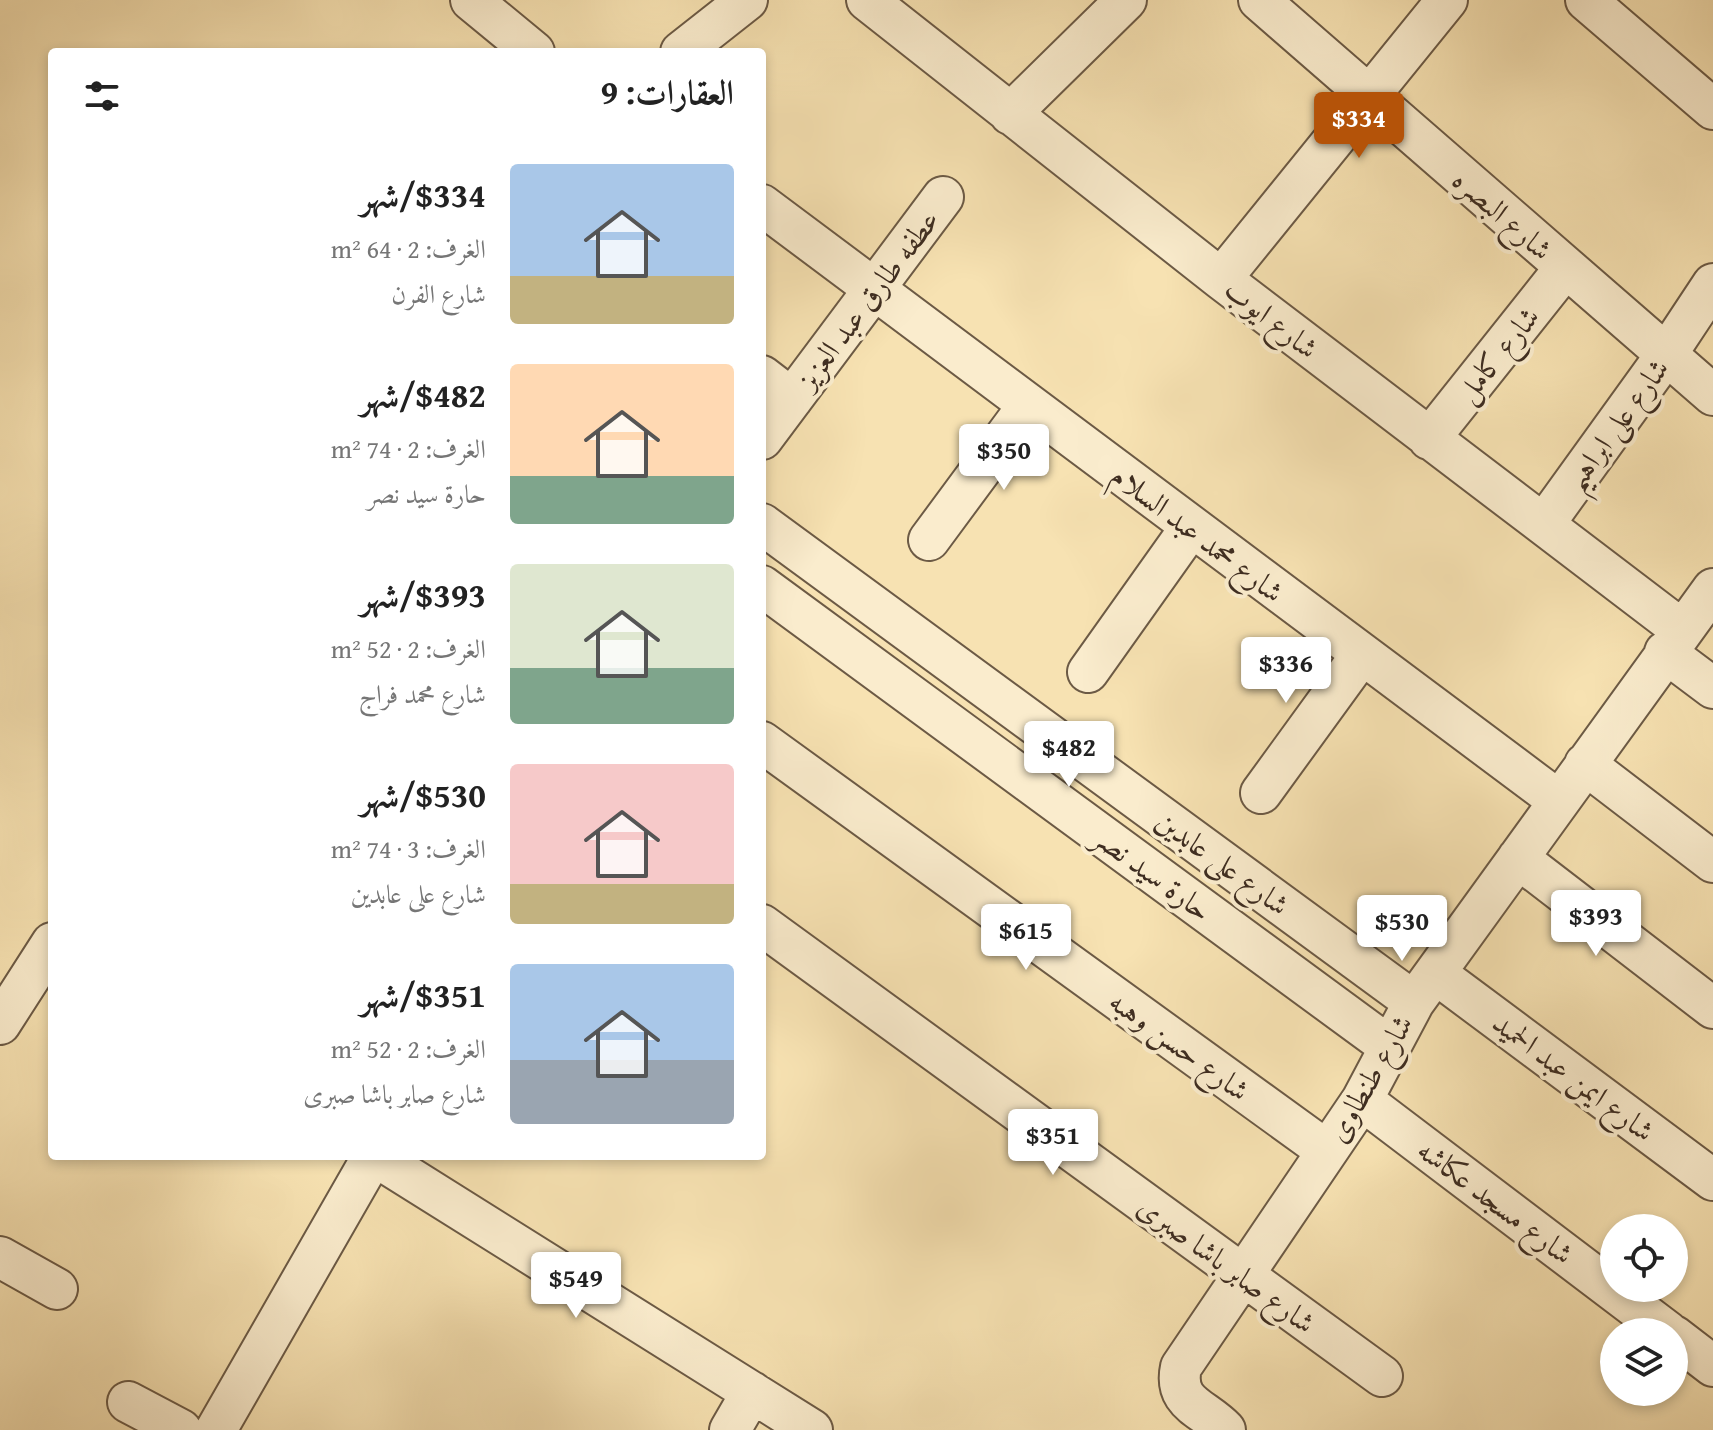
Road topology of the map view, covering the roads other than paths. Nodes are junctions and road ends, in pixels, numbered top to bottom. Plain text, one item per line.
1 (471, 0) edge
2 (747, 0) edge
3 (867, 0) edge
4 (1126, 0) edge
5 (1259, 0) edge
6 (1447, 0) edge
7 (1586, 0) edge
8 (529, 48) edge
9 (686, 48) edge
10 (1369, 96) junction
11 (1713, 109) edge
12 (1010, 114) junction
13 (943, 197) dead end
14 (766, 208) edge
15 (1565, 268) junction
16 (1221, 279) junction
17 (1713, 284) edge
18 (874, 289) junction
19 (1666, 355) junction
20 (777, 387) edge
21 (1713, 395) edge
22 (1028, 406) junction
23 (766, 425) edge
24 (1429, 439) junction
25 (1544, 524) junction
26 (766, 527) edge
27 (1191, 527) junction
28 (929, 540) dead end
29 (766, 589) edge
30 (1713, 589) edge
31 (1674, 641) junction
32 (1362, 654) junction
33 (1088, 672) dead end
34 (1713, 688) edge
35 (766, 745) edge
36 (1585, 764) junction
37 (1261, 793) dead end
38 (1559, 801) junction
39 (1518, 858) junction
40 (1713, 862) edge
41 (766, 928) edge
42 (48, 948) edge
43 (27, 974) edge
44 (1424, 987) junction
45 (1713, 1008) edge
46 (0, 1024) edge
47 (1390, 1047) junction
48 (1362, 1100) junction
49 (1327, 1151) junction
50 (372, 1160) edge
51 (380, 1160) edge
52 (1713, 1180) edge
53 (0, 1257) edge
54 (1242, 1276) junction
55 (57, 1289) dead end
56 (1650, 1318) edge
57 (1688, 1347) edge
58 (1713, 1366) edge
59 (1382, 1376) dead end
60 (752, 1392) junction
61 (128, 1402) dead end
62 (181, 1430) edge
63 (216, 1430) edge
64 (730, 1430) edge
65 (812, 1430) edge
66 (1225, 1430) edge

1 - 8 street
2 - 9 street
3 - 12 street, شارع ايوب
4 - 12 street
5 - 10 street, شارع البصره
6 - 10 street
7 - 11 street
10 - 15 street, شارع البصره
10 - 16 street
12 - 16 street, شارع ايوب
13 - 18 street, عطفه طارق عبد العزيز
14 - 18 street, شارع محمد عبد السلام
15 - 19 street, شارع البصره
15 - 24 street, شارع كامل
16 - 24 street, شارع ايوب
17 - 19 street, شارع على ابراهيم
18 - 20 street, عطفه طارق عبد العزيز
18 - 22 street, شارع محمد عبد السلام
19 - 21 street, شارع البصره
19 - 25 street, شارع على ابراهيم
20 - 23 street, عطفه طارق عبد العزيز
22 - 27 street, شارع محمد عبد السلام
22 - 28 street
24 - 25 street, شارع ايوب
25 - 31 street, شارع ايوب
26 - 44 street, شارع على عابدين
27 - 32 street, شارع محمد عبد السلام
27 - 33 street
29 - 47 street, حارة سيد نصر
30 - 31 street, شارع طنطاوى
31 - 34 street, شارع ايوب
31 - 36 street, شارع طنطاوى
32 - 37 street
32 - 38 street, شارع محمد عبد السلام
35 - 49 street, شارع حسن وهبه
36 - 38 street, شارع طنطاوى
36 - 40 street
38 - 39 street, شارع طنطاوى
39 - 44 street, شارع طنطاوى
39 - 45 street
41 - 54 street, شارع صابر باشا صبرى
42 - 43 street
43 - 46 street
44 - 47 street, شارع طنطاوى
44 - 52 street, شارع ايمن عبد الحميد
47 - 48 street, شارع طنطاوى
48 - 49 street, شارع طنطاوى
48 - 56 street, شارع مسجد عكاشه
49 - 54 street, شارع طنطاوى
50 - 63 street
51 - 60 street
53 - 55 street
54 - 59 street, شارع صابر باشا صبرى
54 - 66 street, شارع طنطاوى
57 - 58 street
60 - 64 street
60 - 65 street
61 - 62 street

